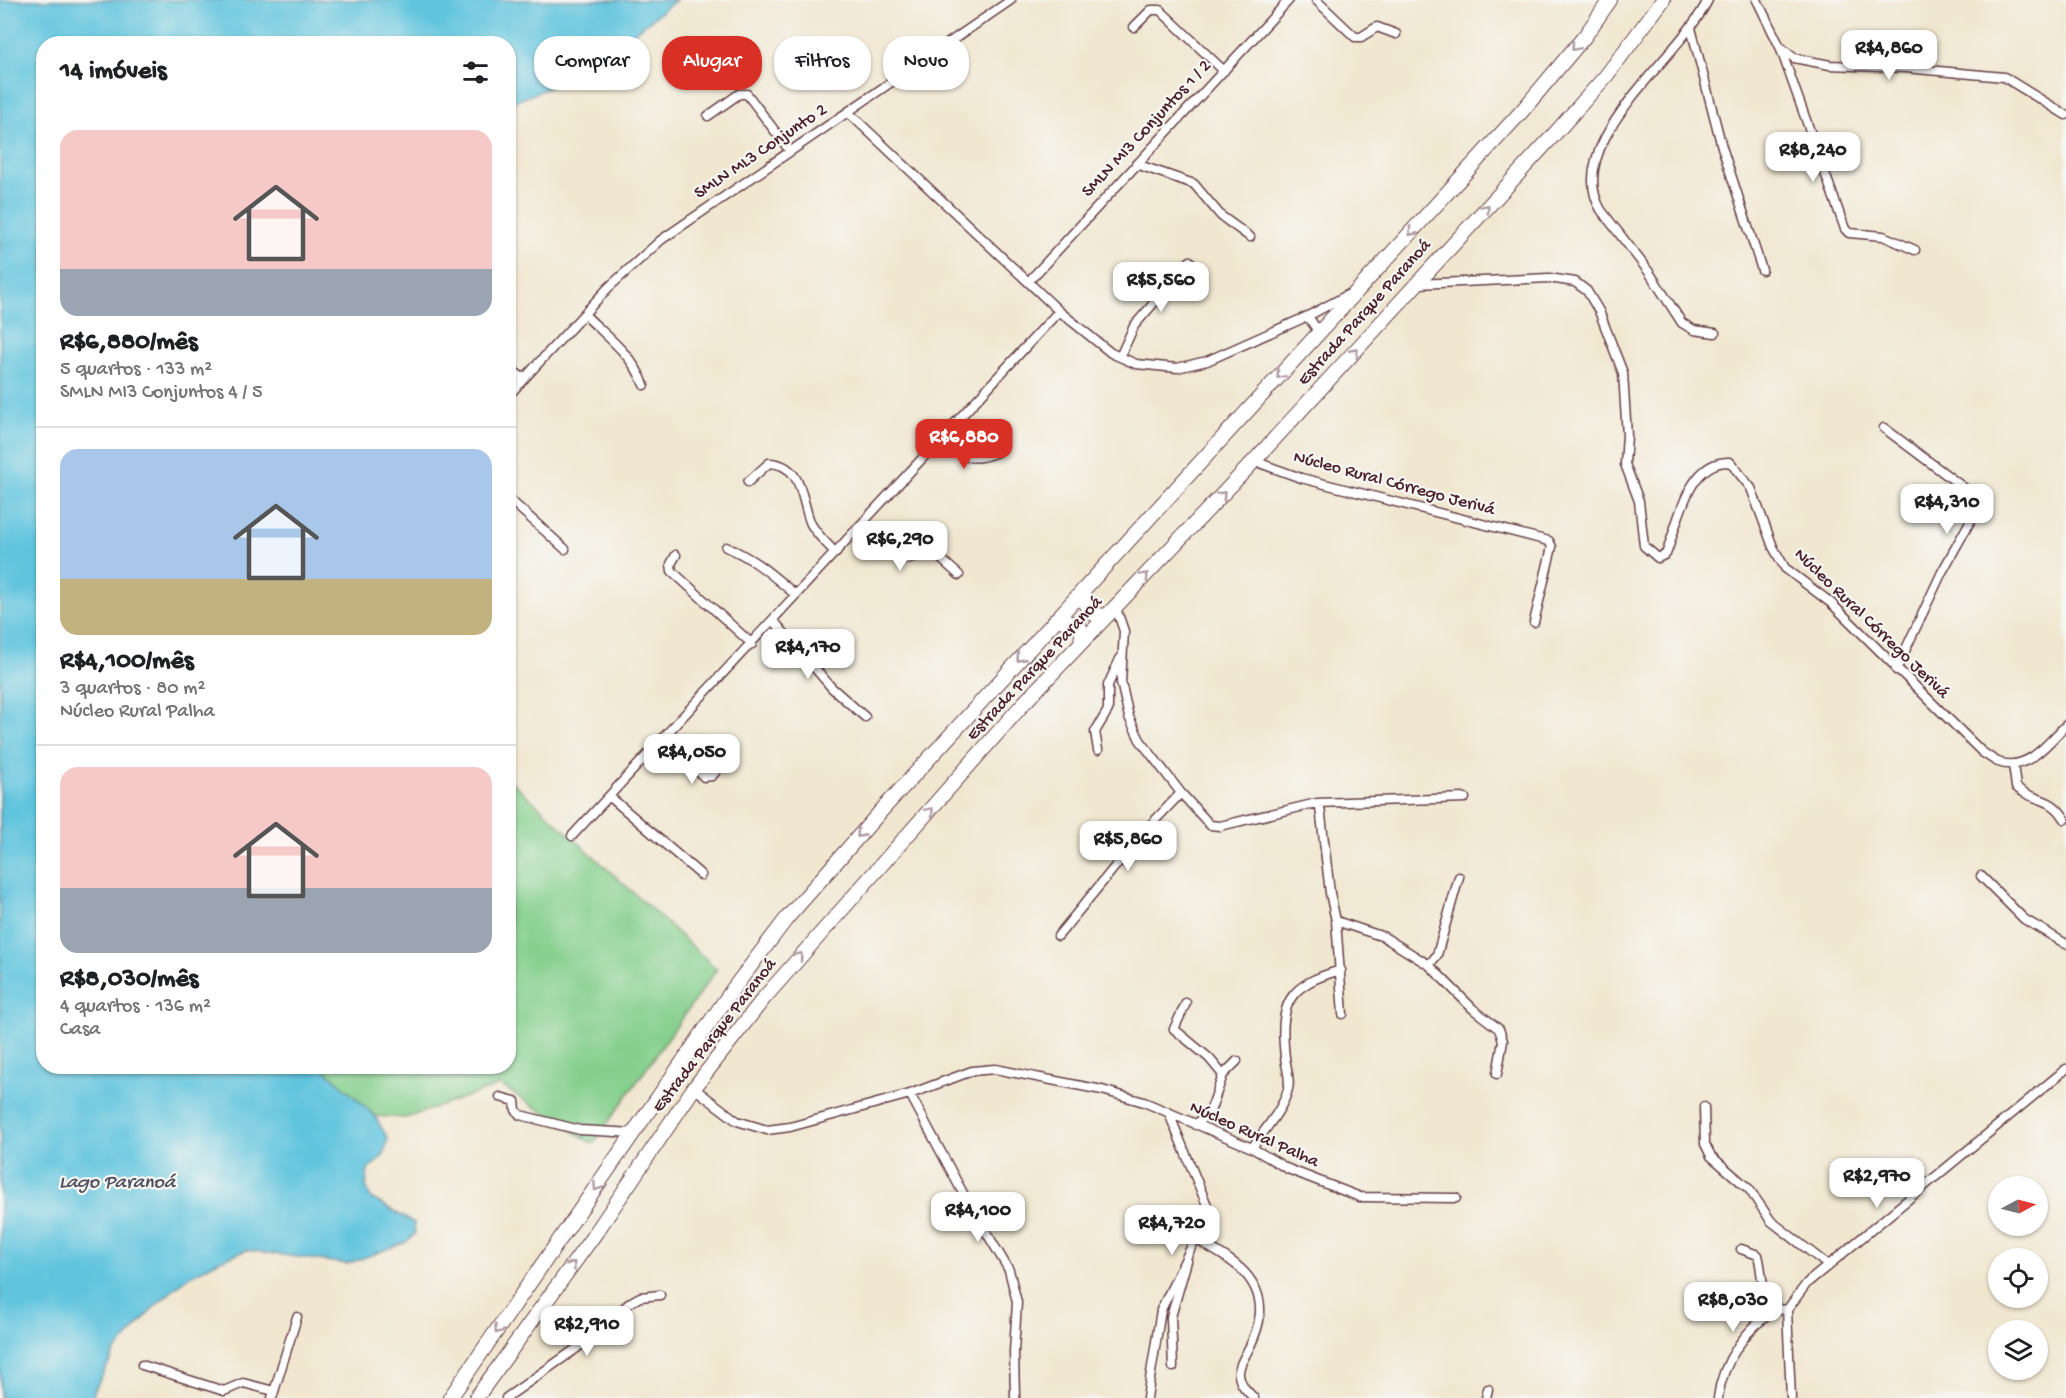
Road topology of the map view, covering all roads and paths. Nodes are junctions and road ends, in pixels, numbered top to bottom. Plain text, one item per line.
1 (1011, 0) edge
2 (1289, 0) edge
3 (1316, 0) edge
4 (1610, 0) edge
5 (1649, 0) edge
6 (1663, 0) edge
7 (1708, 0) edge
8 (1757, 0) edge
9 (1650, 19) junction
10 (1134, 27) dead end
11 (1691, 28) junction
12 (1396, 34) dead end
13 (1780, 47) junction
14 (1224, 71) junction
15 (849, 113) junction
16 (2066, 115) edge
17 (708, 116) dead end
18 (790, 151) junction
19 (1136, 164) junction
20 (1250, 237) dead end
21 (1915, 250) dead end
22 (1190, 261) dead end
23 (1762, 270) dead end
24 (1029, 281) junction
25 (1416, 284) junction
26 (1363, 287) junction
27 (1059, 311) junction
28 (584, 314) junction
29 (1308, 316) junction
30 (1319, 333) junction
31 (1715, 333) dead end
32 (1120, 357) junction
33 (516, 373) edge
34 (524, 379) junction
35 (644, 385) dead end
36 (516, 388) edge
37 (1884, 428) dead end
38 (940, 438) junction
39 (997, 452) dead end
40 (1254, 461) junction
41 (748, 482) dead end
42 (516, 505) edge
43 (863, 524) junction
44 (726, 547) dead end
45 (565, 549) dead end
46 (836, 554) junction
47 (676, 555) dead end
48 (959, 575) dead end
49 (1083, 590) junction
50 (796, 595) junction
51 (1112, 612) junction
52 (1056, 619) junction
53 (773, 620) junction
54 (1534, 622) dead end
55 (1081, 643) junction
56 (752, 644) junction
57 (1123, 653) junction
58 (1896, 670) junction
59 (865, 717) dead end
60 (2066, 725) edge
61 (663, 738) junction
62 (1098, 750) dead end
63 (726, 760) dead end
64 (2013, 764) junction
65 (1181, 793) junction
66 (609, 796) junction
67 (1465, 798) dead end
68 (1317, 803) junction
69 (2065, 819) edge
70 (572, 836) dead end
71 (701, 875) dead end
72 (1981, 876) dead end
73 (1459, 877) dead end
74 (1336, 921) junction
75 (1058, 936) dead end
76 (2066, 944) edge
77 (1429, 965) junction
78 (1341, 970) junction
79 (1186, 1003) dead end
80 (1343, 1014) dead end
81 (1237, 1061) dead end
82 (2066, 1069) edge
83 (1497, 1074) dead end
84 (1222, 1075) junction
85 (694, 1088) junction
86 (910, 1094) junction
87 (500, 1096) dead end
88 (1704, 1107) dead end
89 (1170, 1116) junction
90 (1196, 1125) junction
91 (634, 1132) junction
92 (1252, 1149) junction
93 (1456, 1198) dead end
94 (580, 1213) junction
95 (597, 1231) junction
96 (1194, 1238) junction
97 (1741, 1249) dead end
98 (1187, 1254) junction
99 (1829, 1266) junction
100 (660, 1295) dead end
101 (1723, 1298) dead end
102 (1767, 1298) junction
103 (1782, 1310) junction
104 (297, 1317) dead end
105 (142, 1365) dead end
106 (1173, 1367) dead end
107 (487, 1383) junction
108 (273, 1394) edge
109 (450, 1398) edge
110 (476, 1398) edge
111 (484, 1398) edge
112 (506, 1398) edge
113 (1015, 1398) edge
114 (1147, 1398) edge
115 (1254, 1398) edge
116 (1718, 1398) edge
117 (1791, 1398) edge

1 - 15 street, SMLN ML3 Conjunto 2
2 - 14 street, SMLN MI3 Conjuntos 1 / 2
3 - 12 street
4 -> 26 main road, Estrada Parque Paranoá
5 - 9 main road
6 - 9 main road, Estrada Parque Paranoá
7 - 11 street
8 - 13 street
25 -> 9 main road, Estrada Parque Paranoá
10 - 14 street
11 - 23 street
11 - 31 street
13 - 16 street
13 - 21 street
14 - 19 street, SMLN MI3 Conjuntos 1 / 2
15 - 18 street, SMLN ML3 Conjunto 2
15 - 24 street
17 - 18 street
18 - 28 street, SMLN ML3 Conjunto 2
19 - 20 street
19 - 24 street, SMLN MI3 Conjuntos 1 / 2
22 - 32 street
24 - 27 street
40 -> 25 main road, Estrada Parque Paranoá
25 - 58 street, Núcleo Rural Córrego Jerivá
26 - 29 street
26 - 30 main road, Estrada Parque Paranoá
27 - 32 street
27 - 38 street
28 - 34 street, SMLN ML3 Conjunto 2
28 - 35 street
29 - 30 street
29 - 32 street
30 -> 49 main road, Estrada Parque Paranoá
33 - 34 street
34 - 36 street, SMLN ML3 Conjunto 2
37 - 58 street
38 - 39 street
38 - 43 street
51 -> 40 main road, Estrada Parque Paranoá
40 - 54 street, Núcleo Rural Córrego Jerivá
41 - 46 street
42 - 45 street
43 - 46 street
43 - 48 street
44 - 50 street
46 - 50 street
47 - 56 street
49 - 51 main road
49 - 52 main road, Estrada Parque Paranoá
50 - 53 street
51 - 55 main road, Estrada Parque Paranoá
51 - 57 street
52 - 55 main road
52 -> 91 main road, Estrada Parque Paranoá
53 - 56 street
53 - 59 street
85 -> 55 main road, Estrada Parque Paranoá
56 - 61 street
57 - 62 street
57 - 65 street
58 - 64 street, Núcleo Rural Córrego Jerivá
60 - 64 street
61 - 63 street
61 - 66 street
64 - 69 street
65 - 68 street
65 - 75 street
66 - 70 street
66 - 71 street
67 - 68 street
68 - 74 street
72 - 76 street
73 - 77 street
74 - 77 street
74 - 78 street
77 - 83 street
78 - 80 street
78 - 92 street
79 - 84 street
81 - 84 street
82 - 99 street
84 - 90 street
85 - 86 street
85 - 95 main road, Estrada Parque Paranoá
86 - 89 street
86 - 113 street
87 - 91 street
88 - 99 street
89 - 90 street, Núcleo Rural Palha
89 - 96 street, Núcleo Rural Palha
90 - 92 street, Núcleo Rural Palha
91 -> 94 main road, Estrada Parque Paranoá
92 - 93 street, Núcleo Rural Palha
94 - 95 main road
94 -> 109 main road, Estrada Parque Paranoá
107 -> 95 main road, Estrada Parque Paranoá
96 - 98 street, Núcleo Rural Palha
96 - 115 street
97 - 102 street
98 - 106 street
98 - 114 street, Núcleo Rural Palha
99 - 103 street
100 - 112 street
101 - 102 street
102 - 103 street
103 - 116 street
103 - 117 street
104 - 108 street
105 - 108 street
107 - 110 main road, Estrada Parque Paranoá
107 - 111 street

